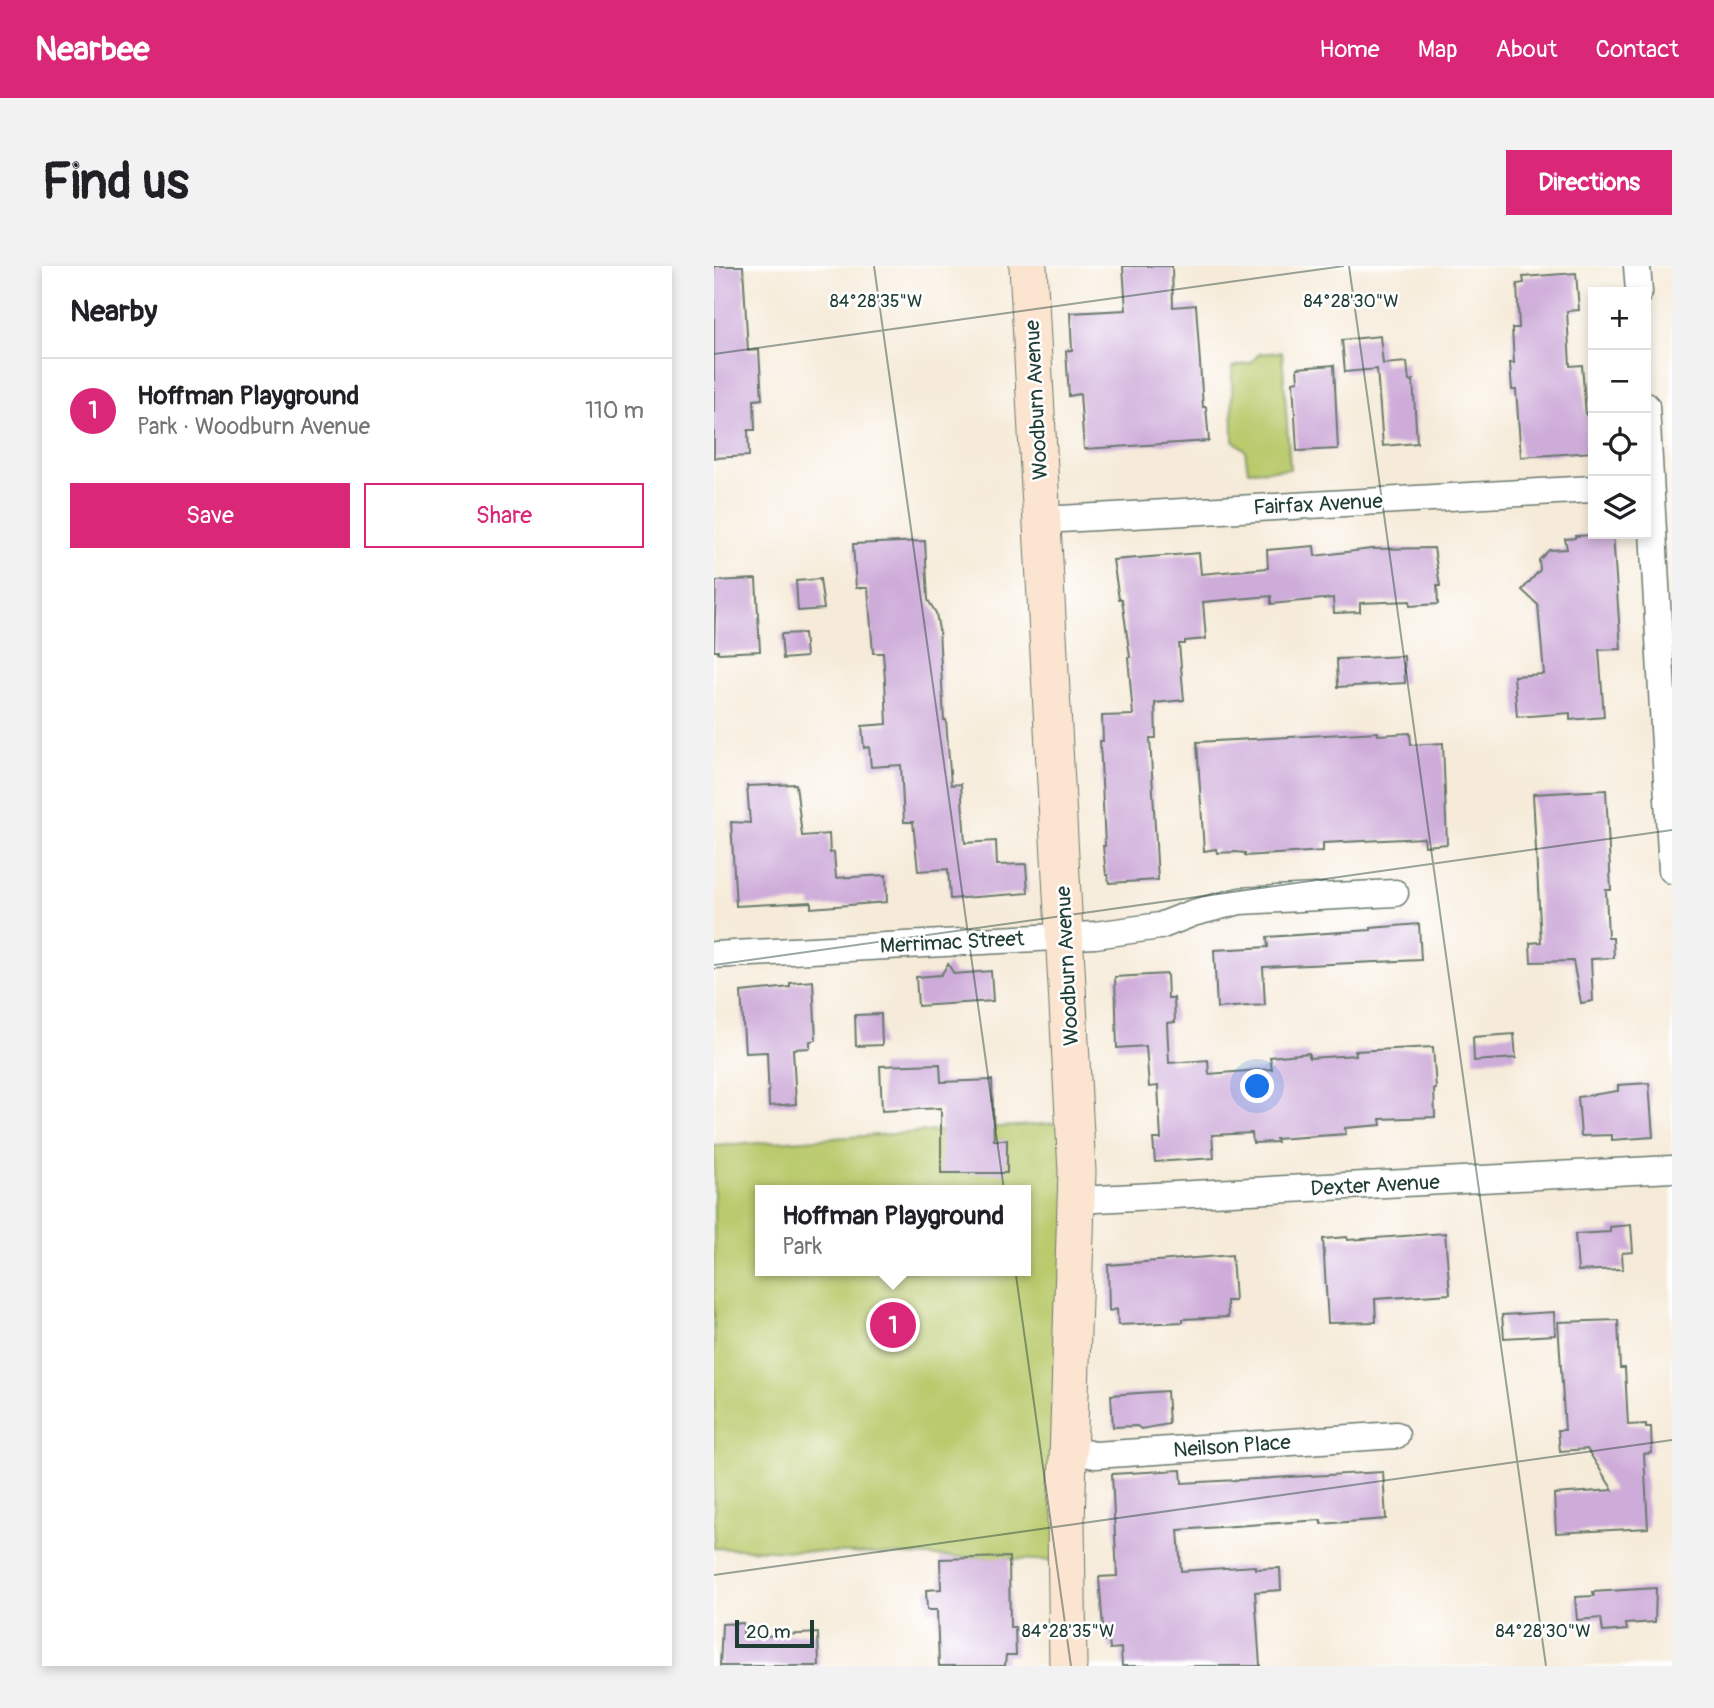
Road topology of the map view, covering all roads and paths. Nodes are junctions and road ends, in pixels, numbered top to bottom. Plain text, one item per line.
1 (1028, 266) edge
2 (1637, 266) edge
3 (1639, 287) edge
4 (1647, 413) edge
5 (1656, 486) edge
6 (1588, 489) edge
7 (1044, 520) junction
8 (1672, 870) edge
9 (1395, 893) dead end
10 (1066, 936) junction
11 (714, 955) edge
12 (1672, 1169) edge
13 (1077, 1200) junction
14 (1395, 1435) dead end
15 (1069, 1450) junction
16 (1068, 1666) edge

1 - 7 street, Woodburn Avenue
2 - 3 street
4 - 5 street
5 - 8 street
6 - 7 street, Fairfax Avenue
7 - 10 street, Woodburn Avenue
9 - 10 street, Merrimac Street
10 - 11 street, Merrimac Street
10 - 13 street, Woodburn Avenue
12 - 13 street, Dexter Avenue
13 - 15 street, Woodburn Avenue
14 - 15 street, Neilson Place
15 - 16 street, Woodburn Avenue

